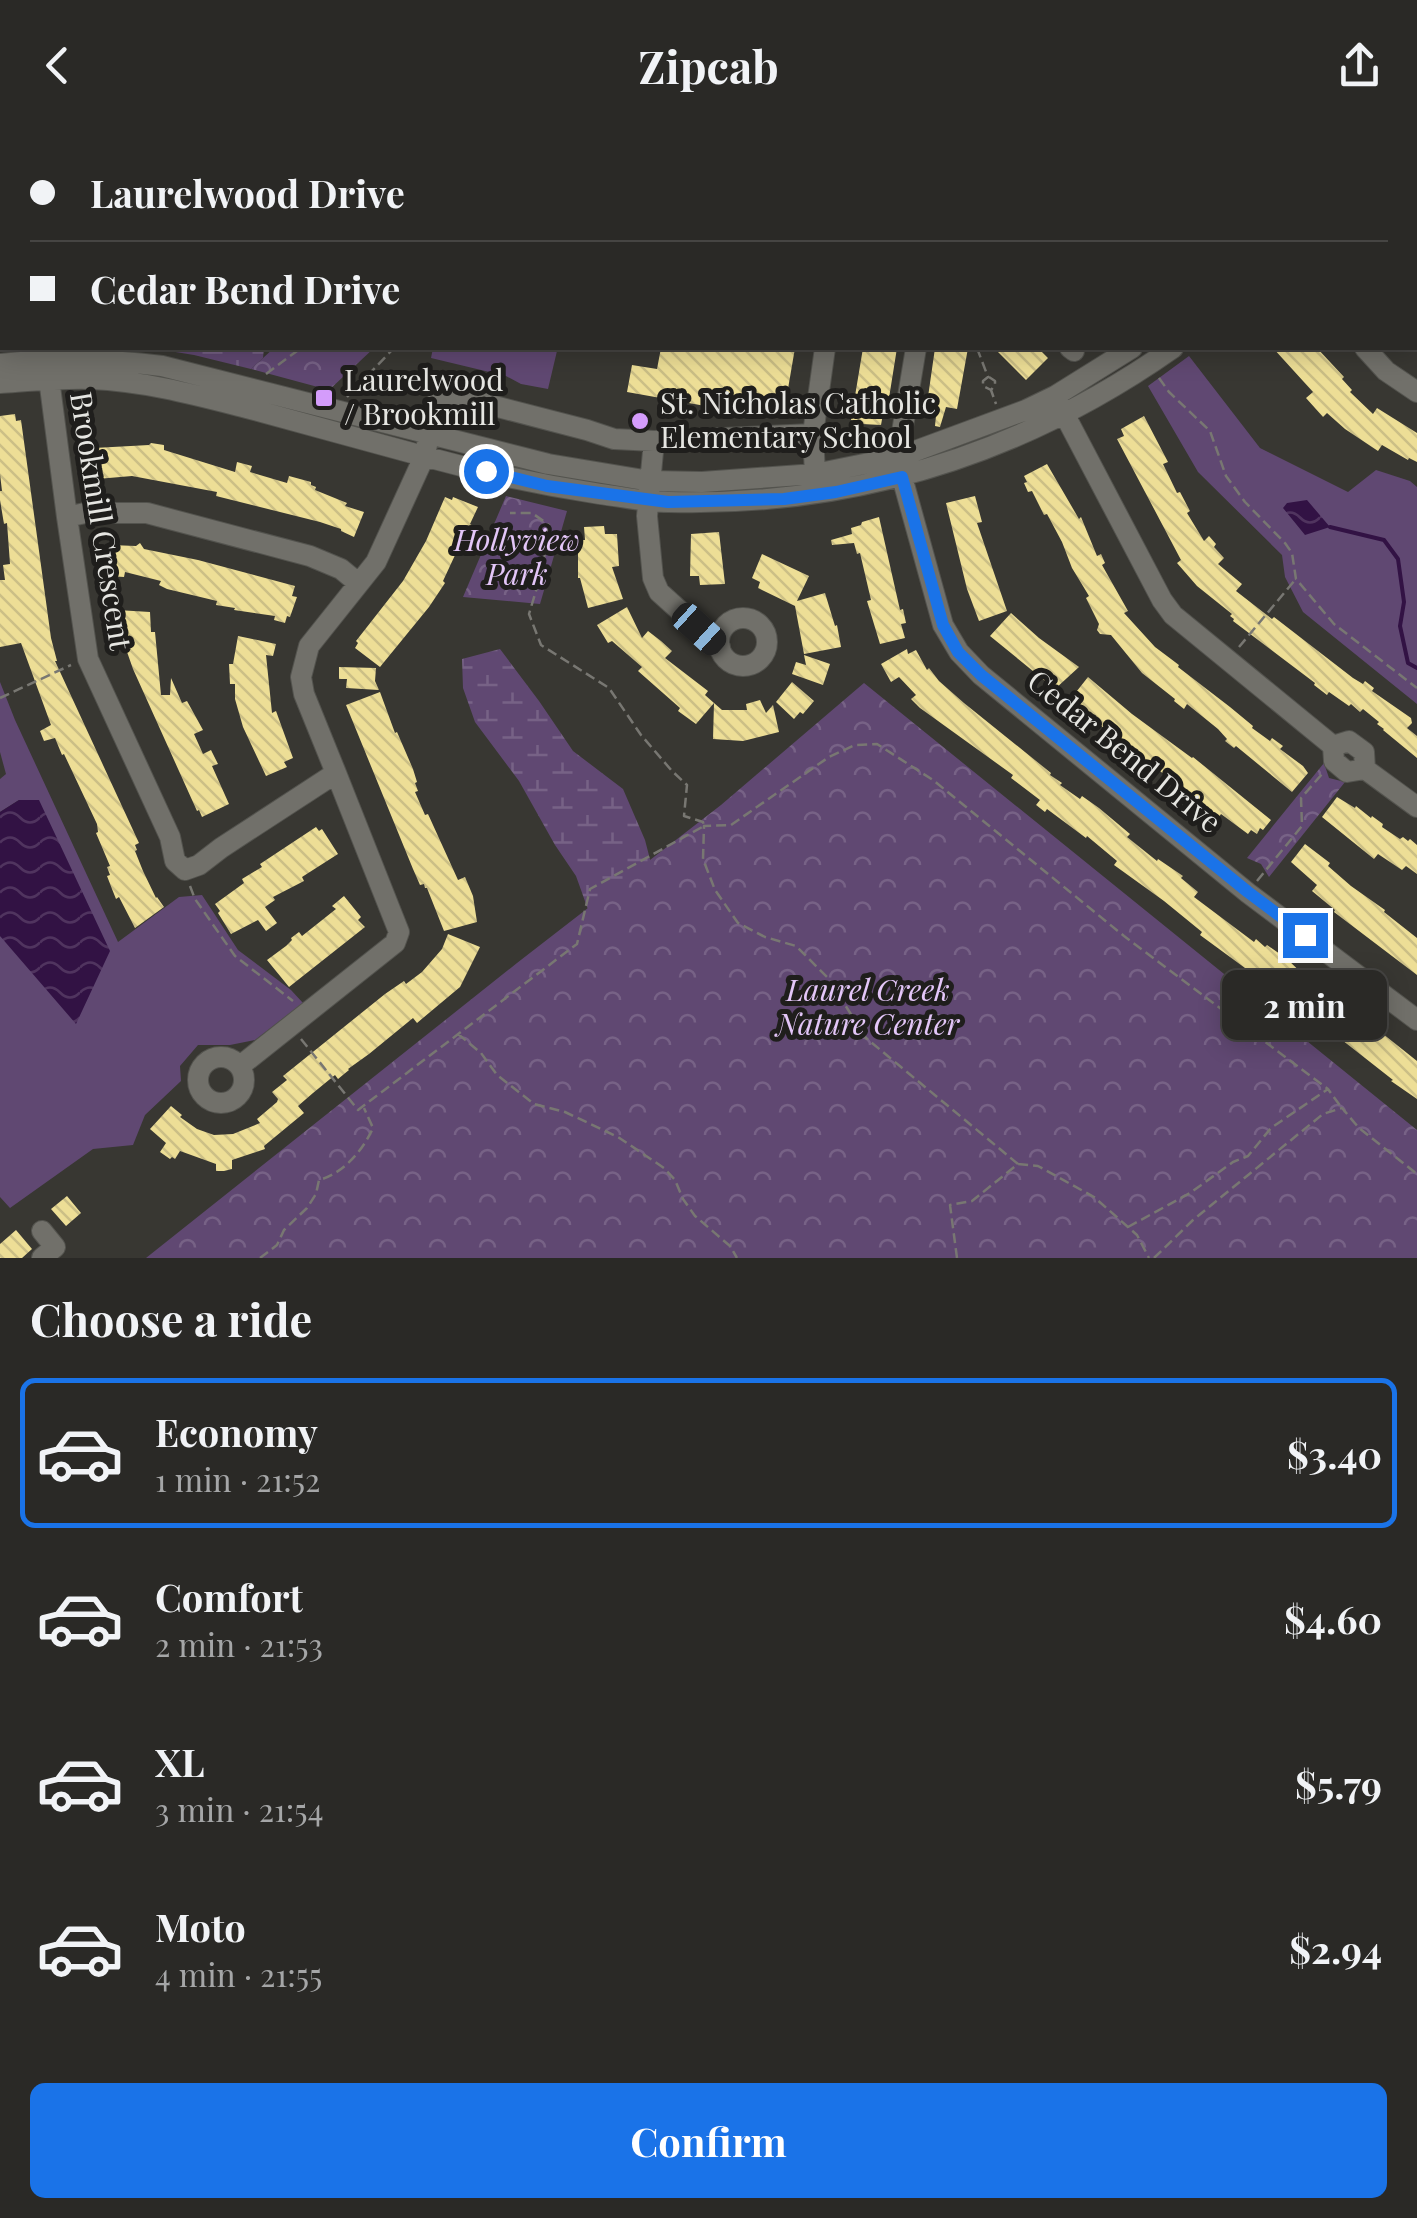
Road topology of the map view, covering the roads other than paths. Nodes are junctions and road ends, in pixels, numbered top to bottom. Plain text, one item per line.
1 (824, 350) edge
2 (916, 350) edge
3 (1129, 350) edge
4 (1170, 350) edge
5 (1367, 350) edge
6 (47, 362) edge
7 (0, 364) edge
8 (0, 383) edge
9 (1417, 392) edge
10 (1060, 405) junction
11 (813, 434) junction
12 (429, 435) junction
13 (654, 441) junction
14 (424, 456) junction
15 (900, 467) junction
16 (815, 474) junction
17 (649, 491) junction
18 (66, 517) junction
19 (358, 583) junction
20 (720, 647) dead end
21 (336, 773) junction
22 (1417, 807) edge
23 (1417, 1020) edge
24 (240, 1066) dead end
25 (42, 1232) dead end
26 (42, 1258) edge

1 - 11 street
2 - 15 street
3 - 10 street
4 - 10 street
5 - 9 street
6 - 7 street
6 - 8 street
6 - 12 street
6 - 14 street
6 - 18 street, Brookmill Crescent
10 - 15 street
10 - 22 street
11 - 13 street
11 - 16 street
12 - 13 street
12 - 14 street
12 - 17 street
13 - 17 street
14 - 17 street
14 - 19 street
15 - 16 street
15 - 17 street
15 - 23 street, Cedar Bend Drive
16 - 17 street
17 - 20 street
18 - 19 street
18 - 21 street, Brookmill Crescent
19 - 21 street
21 - 24 street
25 - 26 street

